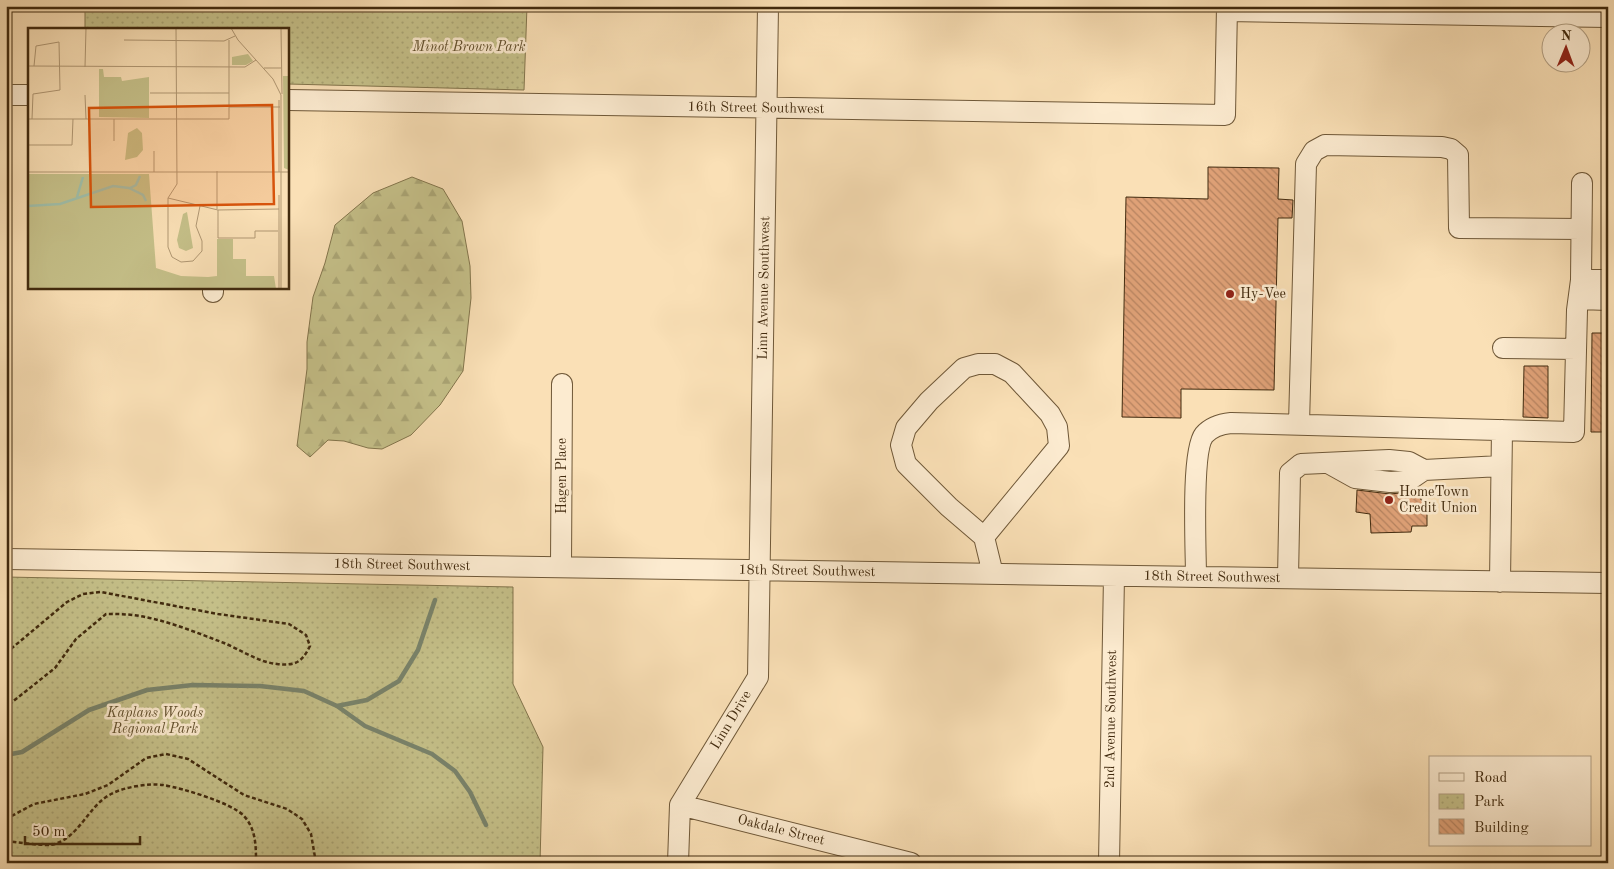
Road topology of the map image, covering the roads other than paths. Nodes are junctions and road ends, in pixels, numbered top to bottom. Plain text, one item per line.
1 (768, 6) edge
2 (1227, 9) edge
3 (1608, 17) edge
4 (6, 95) edge
5 (28, 95) edge
6 (289, 100) edge
7 (767, 108) junction
8 (1582, 183) dead end
9 (1581, 229) junction
10 (1608, 280) edge
11 (1580, 289) junction
12 (1608, 300) edge
13 (1503, 348) dead end
14 (1576, 349) junction
15 (562, 384) dead end
16 (1299, 424) junction
17 (1502, 430) junction
18 (1502, 466) junction
19 (984, 537) junction
20 (6, 559) edge
21 (561, 567) junction
22 (760, 570) junction
23 (994, 574) junction
24 (1114, 576) junction
25 (1196, 577) junction
26 (1288, 578) junction
27 (1500, 582) junction
28 (1608, 583) edge
29 (680, 804) junction
30 (678, 863) edge
31 (911, 863) edge
32 (1109, 863) edge

1 - 7 street, Linn Avenue Southwest
2 - 3 street
2 - 7 street, 16th Street Southwest
4 - 5 street
6 - 7 street, 16th Street Southwest
7 - 22 street, Linn Avenue Southwest
8 - 9 street
9 - 11 street
9 - 16 street
10 - 11 street
11 - 12 street
11 - 14 street
13 - 14 street
14 - 17 street
15 - 21 street, Hagen Place
16 - 17 street
16 - 25 street
17 - 18 street
18 - 26 street
18 - 27 street
19 - 19 street
19 - 23 street
20 - 21 street, 18th Street Southwest
21 - 22 street, 18th Street Southwest
22 - 23 street, 18th Street Southwest
22 - 29 street, Linn Drive
23 - 24 street, 18th Street Southwest
24 - 25 street, 18th Street Southwest
24 - 32 street, 2nd Avenue Southwest
25 - 26 street, 18th Street Southwest
26 - 27 street, 18th Street Southwest
27 - 28 street, 18th Street Southwest
29 - 30 street, Linn Drive
29 - 31 street, Oakdale Street

